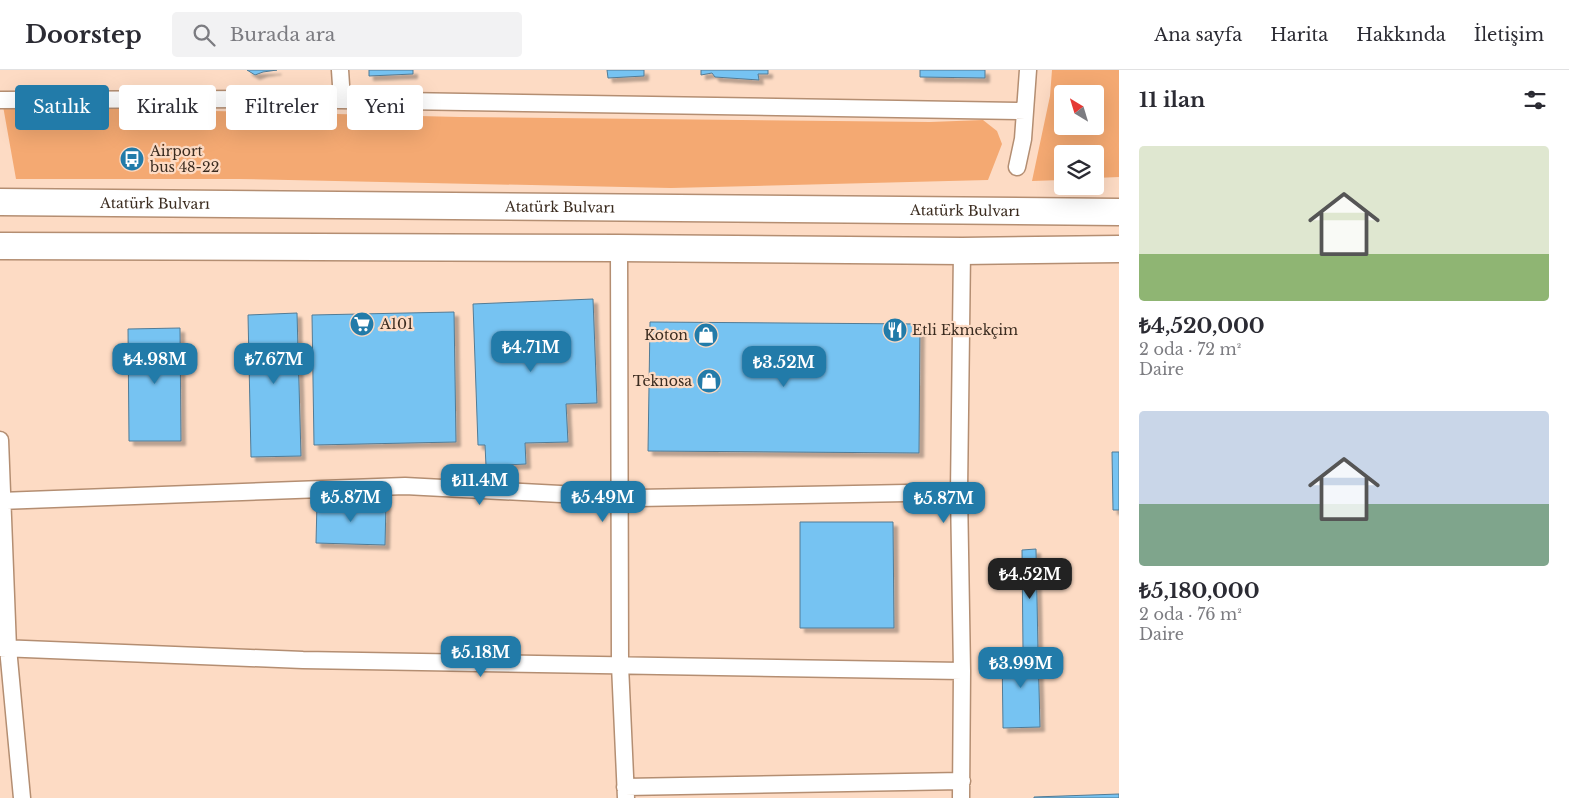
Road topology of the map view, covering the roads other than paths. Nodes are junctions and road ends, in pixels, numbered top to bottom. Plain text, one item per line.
1 (340, 70) edge
2 (1028, 70) edge
3 (0, 100) edge
4 (342, 100) junction
5 (1025, 111) junction
6 (1017, 167) dead end
7 (0, 202) edge
8 (1119, 212) edge
9 (0, 246) edge
10 (619, 248) junction
11 (1119, 249) edge
12 (962, 251) junction
13 (0, 440) edge
14 (959, 492) junction
15 (619, 497) junction
16 (1, 501) edge
17 (4, 648) edge
18 (620, 665) junction
19 (962, 671) junction
20 (962, 781) junction
21 (626, 793) edge
22 (22, 798) edge
23 (961, 798) edge

1 - 4 street
2 - 5 street
3 - 4 street
4 - 5 street
5 - 6 street
7 - 8 main road, Atatürk Bulvarı
9 - 10 main road
10 - 12 main road
10 - 15 street
11 - 12 main road
12 - 14 street
13 - 16 street
14 - 15 street
14 - 19 street
15 - 16 street
15 - 18 street
16 - 17 street
17 - 18 street
17 - 22 street
18 - 19 street
18 - 21 street
19 - 20 street
20 - 21 street
20 - 23 street

